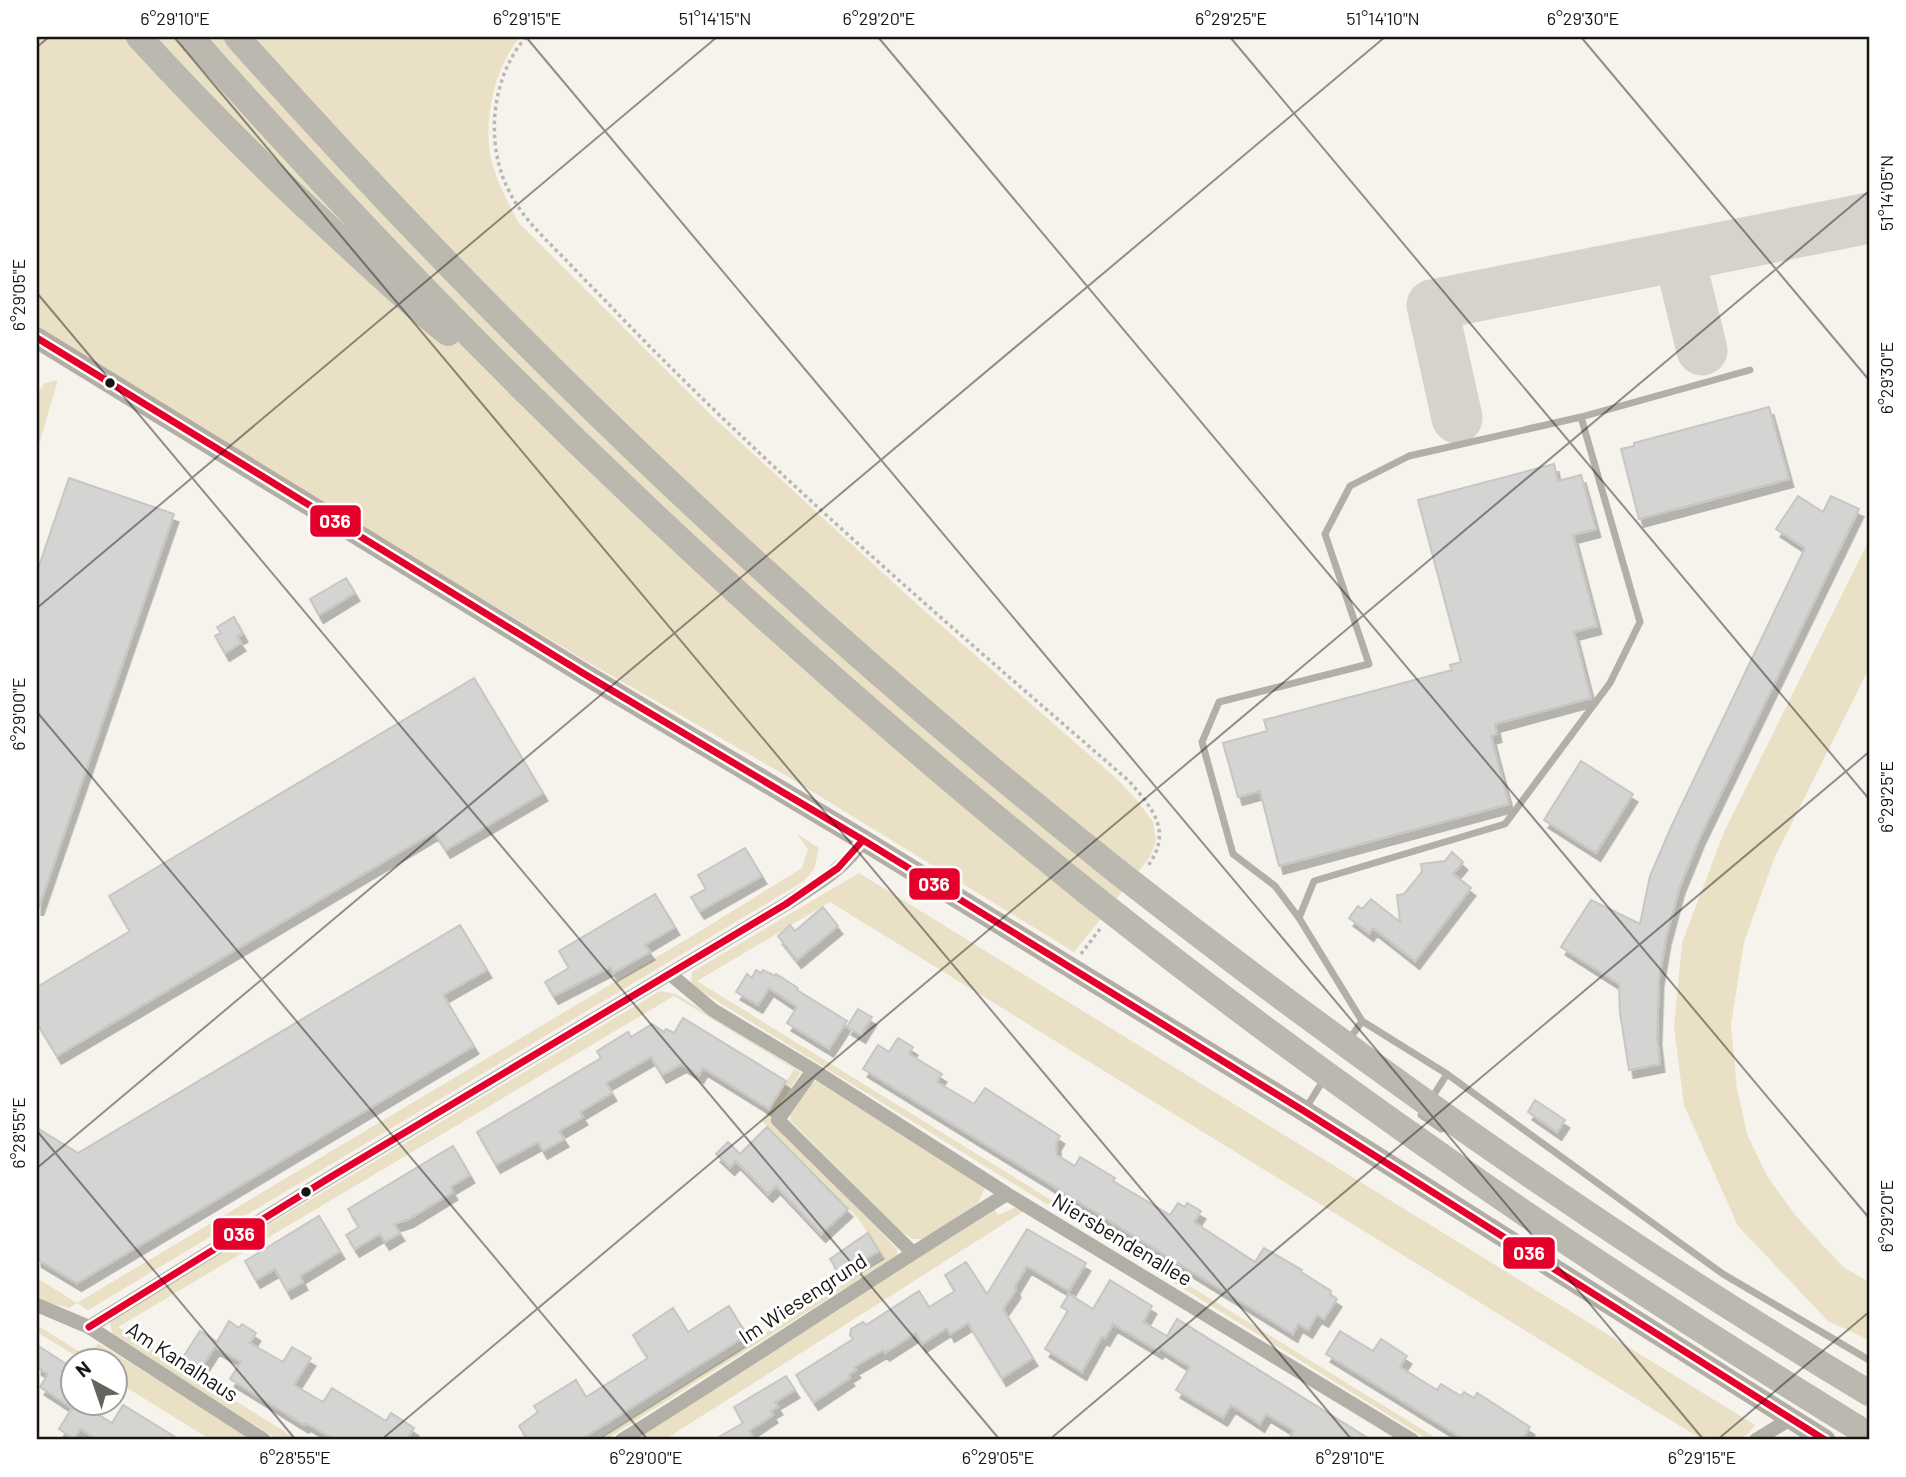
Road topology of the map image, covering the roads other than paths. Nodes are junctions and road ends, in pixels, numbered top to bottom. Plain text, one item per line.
1 (139, 37) edge
2 (191, 37) edge
3 (237, 37) edge
4 (246, 37) edge
5 (265, 68) junction
6 (39, 346) edge
7 (1750, 370) dead end
8 (525, 391) junction
9 (1581, 416) junction
10 (863, 840) junction
11 (1299, 918) junction
12 (670, 974) junction
13 (1362, 1021) junction
14 (1340, 1055) dead end
15 (1333, 1066) dead end
16 (813, 1070) junction
17 (1447, 1074) junction
18 (1304, 1111) junction
19 (1444, 1130) dead end
20 (1007, 1194) junction
21 (912, 1252) junction
22 (37, 1305) edge
23 (89, 1327) junction
24 (1869, 1360) edge
25 (1869, 1393) edge
26 (1790, 1419) junction
27 (1869, 1435) edge
28 (264, 1440) edge
29 (621, 1440) edge
30 (1412, 1440) edge
31 (1756, 1440) edge
32 (1825, 1440) edge

1 - 8 highway
2 - 8 highway
3 - 5 highway
4 - 5 highway
5 - 25 highway, bridge
6 - 10 street
7 - 9 lane
8 - 27 highway, bridge
9 - 11 lane
9 - 11 lane
10 - 12 street
10 - 18 street
11 - 13 lane
12 - 16 street, Niersbendenallee
12 - 23 street
13 - 14 lane
13 - 17 lane
15 - 18 lane
16 - 20 street, Niersbendenallee
16 - 21 street
17 - 19 lane
17 - 24 lane
18 - 26 street
20 - 21 street, Im Wiesengrund
20 - 30 street, Niersbendenallee
21 - 29 street, Im Wiesengrund
22 - 23 street, Am Kanalhaus
23 - 28 street, Am Kanalhaus
26 - 31 street
26 - 32 street

